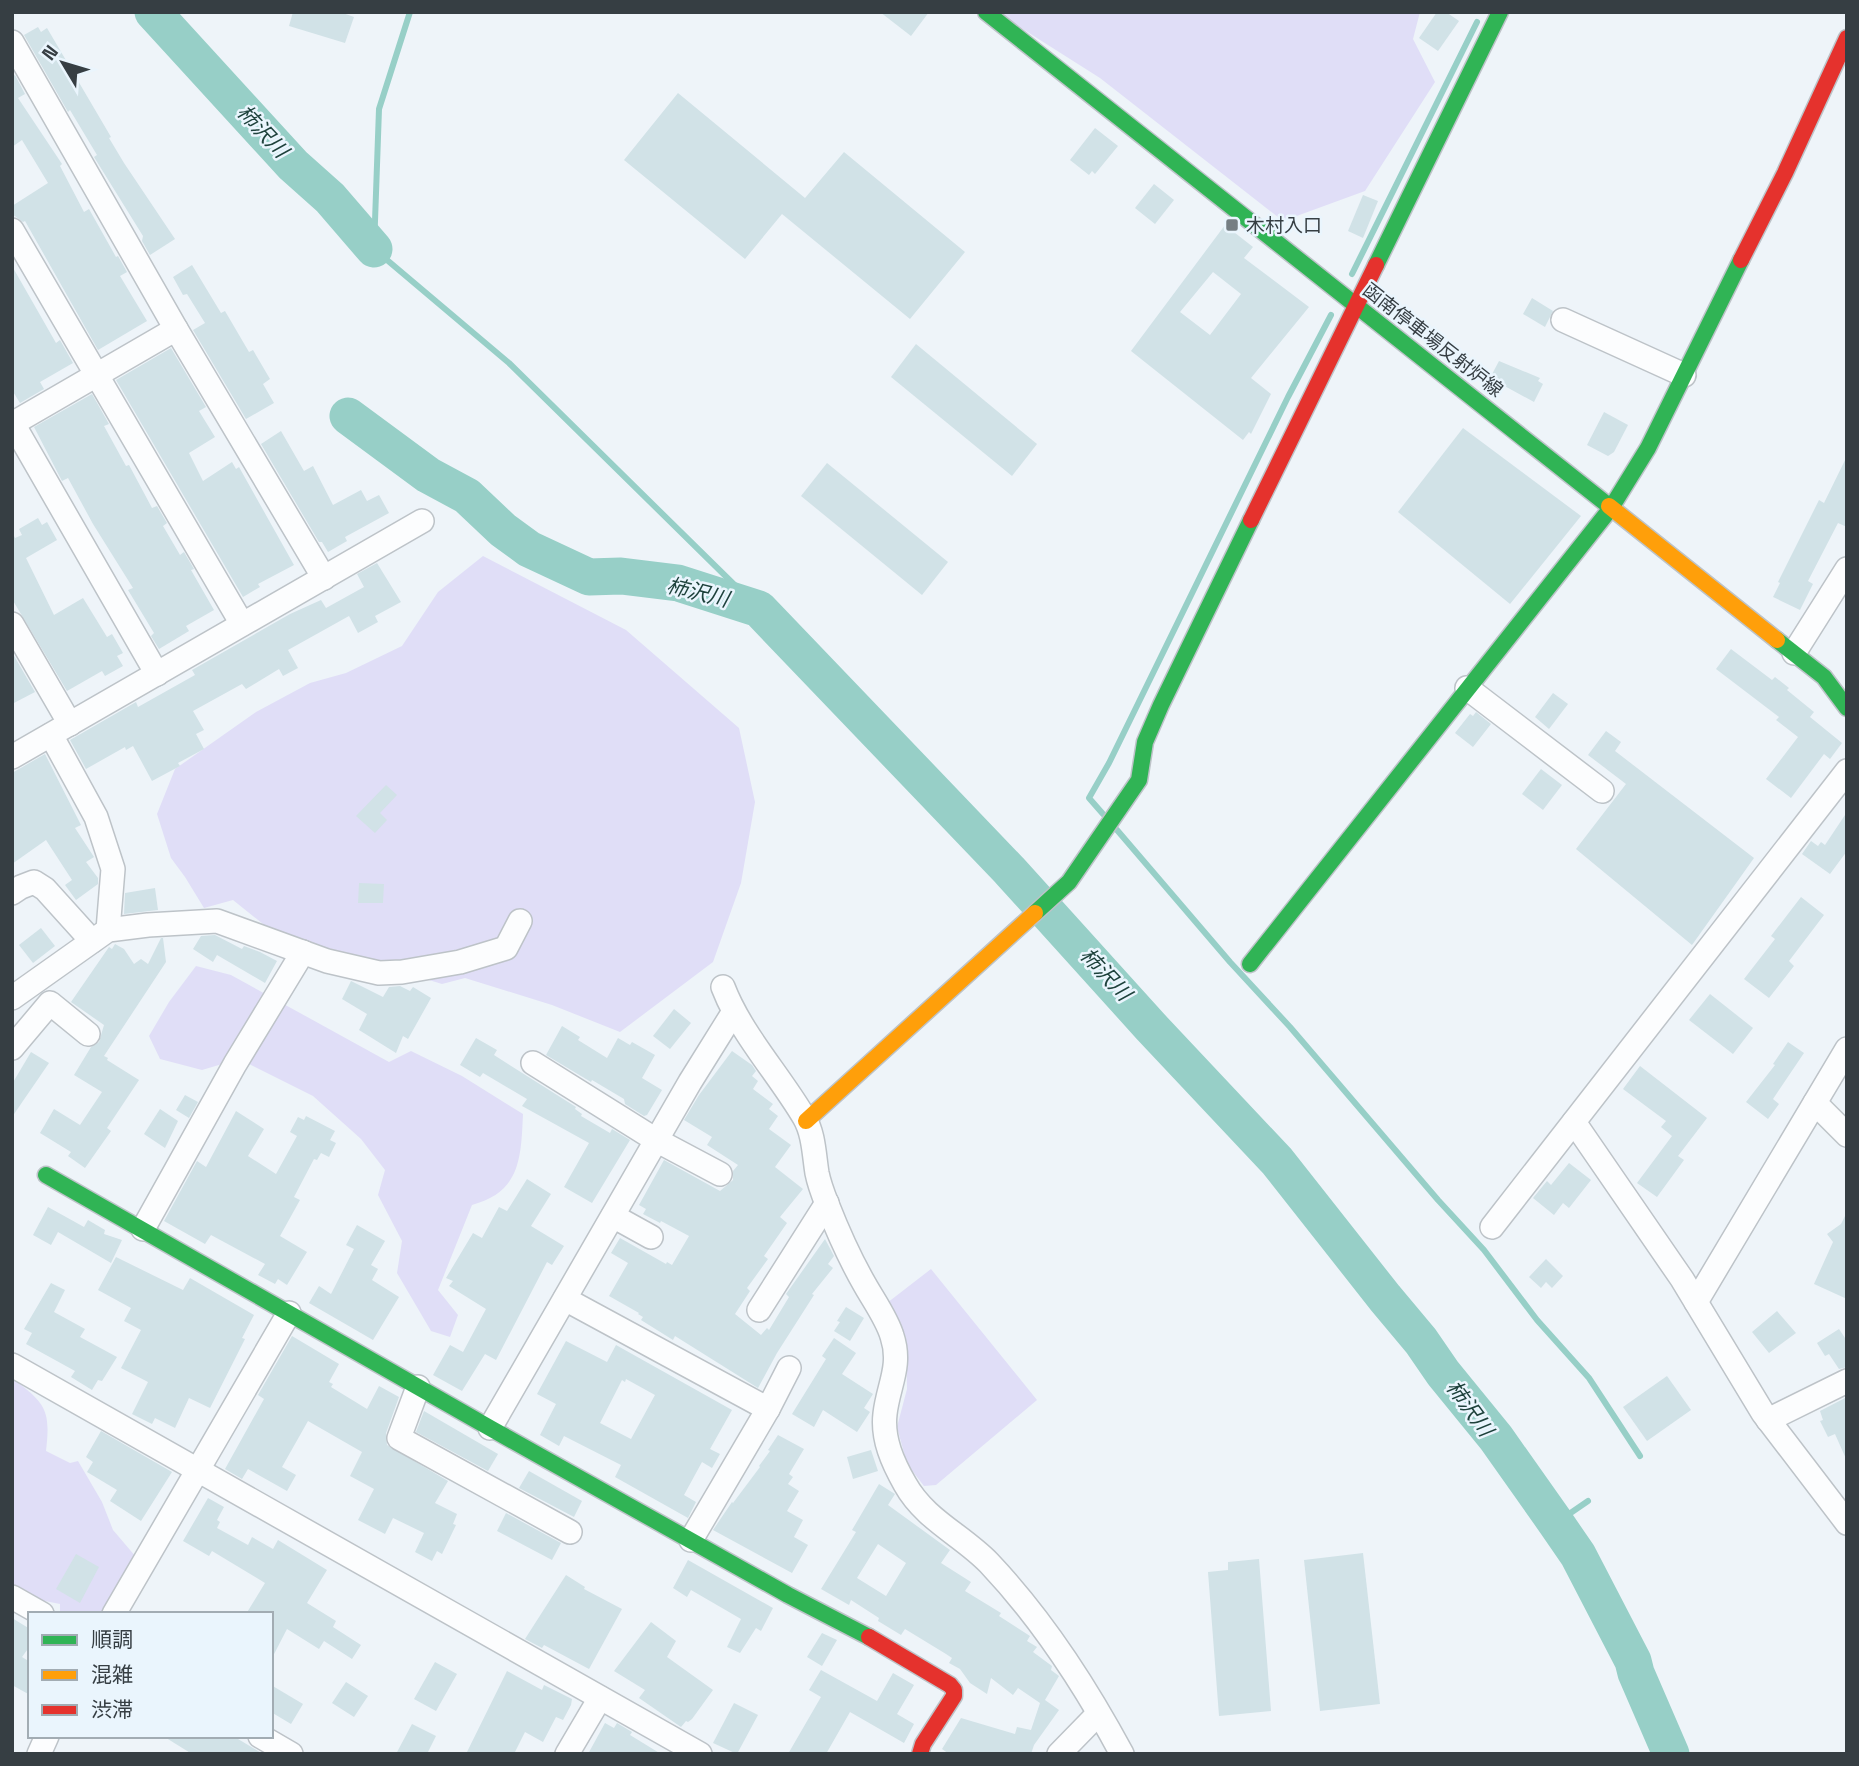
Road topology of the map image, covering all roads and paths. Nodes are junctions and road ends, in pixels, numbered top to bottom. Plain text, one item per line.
1 (986, 12) edge
2 (1500, 12) edge
3 (1847, 38) edge
4 (13, 46) edge
5 (12, 230) edge
6 (1356, 305) junction
7 (1563, 320) dead end
8 (176, 329) junction
9 (96, 375) junction
10 (1684, 375) junction
11 (13, 423) edge
12 (1611, 508) junction
13 (422, 521) dead end
14 (1847, 569) edge
15 (324, 578) junction
16 (12, 624) edge
17 (242, 624) junction
18 (1794, 653) junction
19 (157, 674) junction
20 (1467, 688) junction
21 (1847, 708) edge
22 (60, 729) junction
23 (12, 757) edge
24 (1847, 771) edge
25 (1602, 791) dead end
26 (12, 893) edge
27 (520, 921) dead end
28 (100, 935) junction
29 (303, 952) junction
30 (1250, 964) dead end
31 (723, 988) dead end
32 (12, 998) edge
33 (733, 1013) junction
34 (88, 1034) dead end
35 (12, 1048) edge
36 (1847, 1049) edge
37 (533, 1063) dead end
38 (1815, 1103) junction
39 (806, 1121) junction
40 (1574, 1122) junction
41 (1847, 1135) edge
42 (656, 1140) junction
43 (720, 1174) dead end
44 (46, 1175) dead end
45 (827, 1203) junction
46 (613, 1216) junction
47 (1492, 1227) dead end
48 (143, 1229) junction
49 (651, 1237) dead end
50 (565, 1300) junction
51 (1696, 1302) junction
52 (759, 1310) dead end
53 (289, 1313) junction
54 (12, 1365) edge
55 (789, 1368) dead end
56 (1847, 1381) edge
57 (418, 1387) junction
58 (768, 1409) junction
59 (1769, 1420) junction
60 (490, 1428) junction
61 (197, 1471) junction
62 (1847, 1523) edge
63 (570, 1532) dead end
64 (691, 1540) junction
65 (12, 1597) edge
66 (38, 1612) edge
67 (115, 1612) edge
68 (600, 1698) junction
69 (1098, 1714) junction
70 (46, 1738) edge
71 (263, 1738) edge
72 (39, 1754) edge
73 (291, 1754) edge
74 (567, 1754) edge
75 (700, 1754) edge
76 (920, 1754) edge
77 (1059, 1754) edge
78 (1122, 1754) edge

1 - 6 street, 函南停車場反射炉線
2 - 6 street
3 - 10 street
4 - 8 street
5 - 9 street
6 - 12 street, 函南停車場反射炉線
6 - 39 street
7 - 10 street
8 - 9 street
8 - 15 street
9 - 11 street
9 - 17 street
10 - 12 street
11 - 19 street
12 - 18 street, 函南停車場反射炉線
12 - 20 street
13 - 15 street
14 - 18 street
15 - 17 street
16 - 22 street
17 - 19 street
18 - 21 street, 函南停車場反射炉線
19 - 22 street
20 - 25 street
20 - 30 street
22 - 23 street
22 - 28 street
24 - 40 street
26 - 28 street
27 - 29 street
28 - 29 street
28 - 32 street
29 - 48 street
31 - 33 street
33 - 39 street
33 - 42 street
34 - 35 street
36 - 38 street
37 - 42 street
38 - 41 street
38 - 51 street
39 - 45 street
40 - 47 street
40 - 51 street
42 - 43 street
42 - 46 street
44 - 48 street
45 - 52 street
45 - 69 street
46 - 49 street
46 - 50 street
48 - 53 street
50 - 58 street
50 - 60 street
51 - 59 street
53 - 57 street
53 - 61 street
54 - 61 street
55 - 58 street
56 - 59 street
57 - 60 street
57 - 63 street
58 - 64 street
59 - 62 street
60 - 64 street
61 - 67 street
61 - 68 street
64 - 76 street
65 - 66 street
68 - 74 street
68 - 75 street
69 - 77 street
69 - 78 street
70 - 72 street
71 - 73 street

